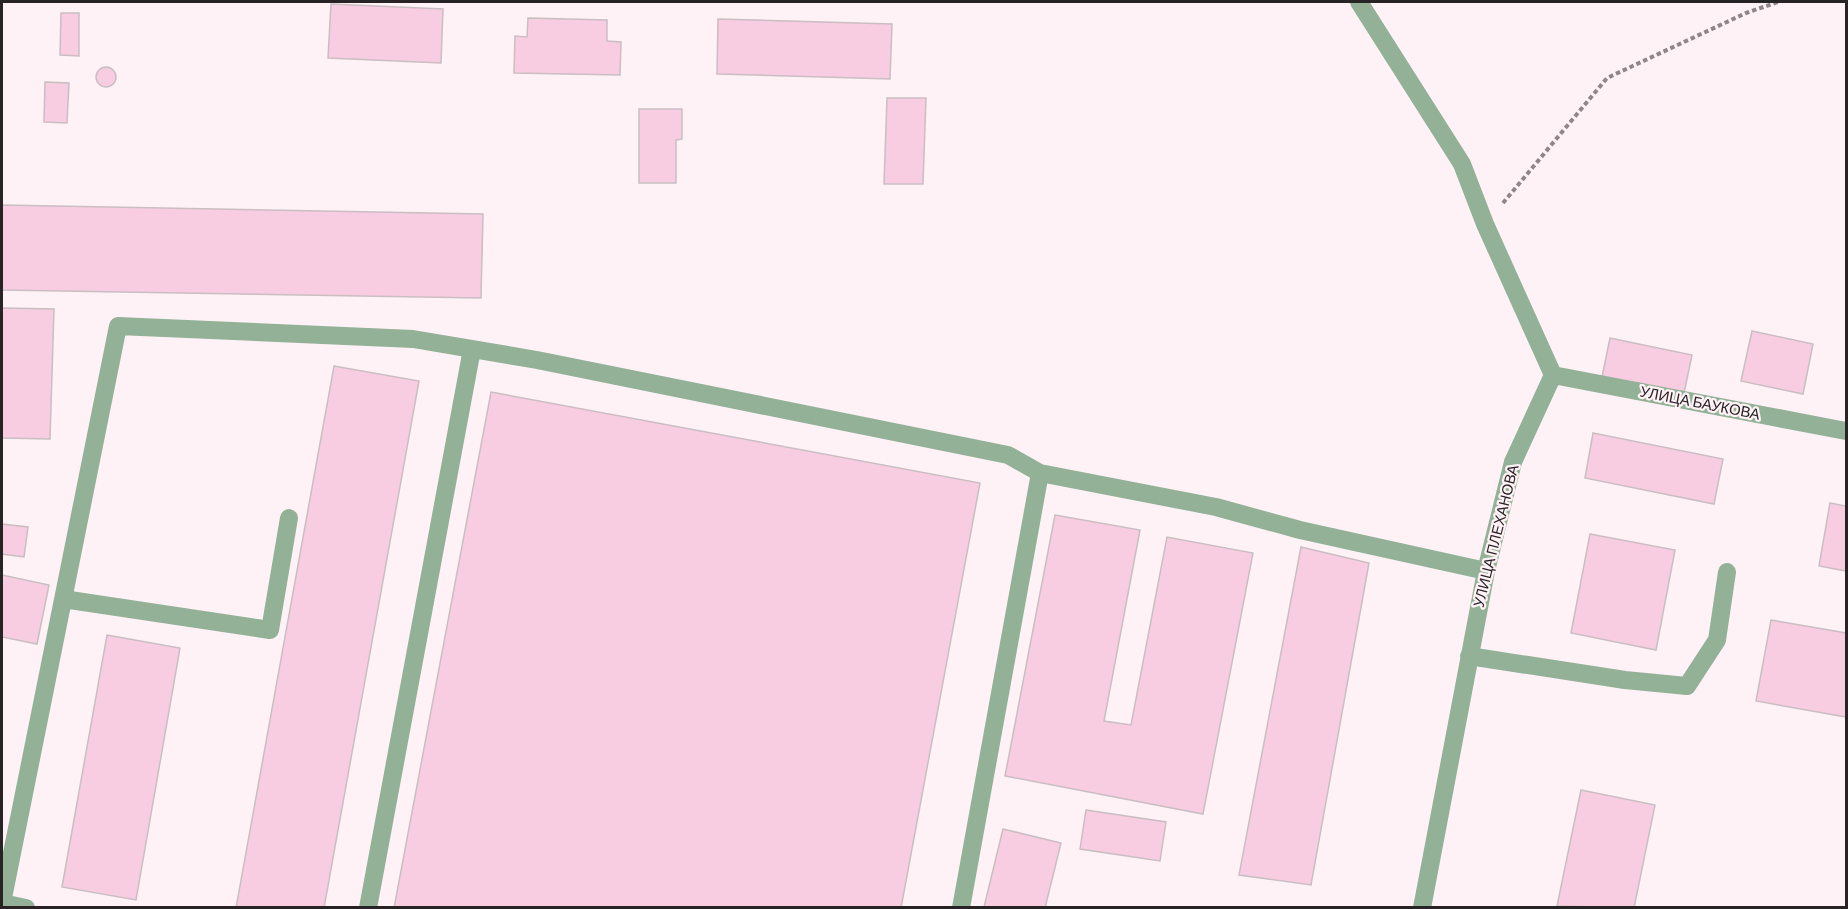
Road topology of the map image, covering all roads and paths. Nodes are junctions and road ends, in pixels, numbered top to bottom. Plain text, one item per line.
1 (1359, 2) edge
2 (1778, 2) edge
3 (1485, 224) junction
4 (472, 349) junction
5 (1553, 375) junction
6 (1846, 431) edge
7 (1040, 474) junction
8 (289, 518) dead end
9 (1485, 571) junction
10 (1727, 573) dead end
11 (63, 599) junction
12 (1469, 656) junction
13 (2, 903) edge
14 (26, 908) edge
15 (368, 908) edge
16 (961, 908) edge
17 (1422, 908) edge

1 - 3 street
2 - 3 path
3 - 5 street
4 - 7 street
4 - 11 street
4 - 15 street
5 - 6 street, УЛИЦА БАУКОВА
5 - 9 street, УЛИЦА ПЛЕХАНОВА
7 - 9 street
7 - 16 street
8 - 11 street
9 - 12 street, УЛИЦА ПЛЕХАНОВА
10 - 12 street
11 - 13 street
12 - 17 street, УЛИЦА ПЛЕХАНОВА
13 - 14 street

